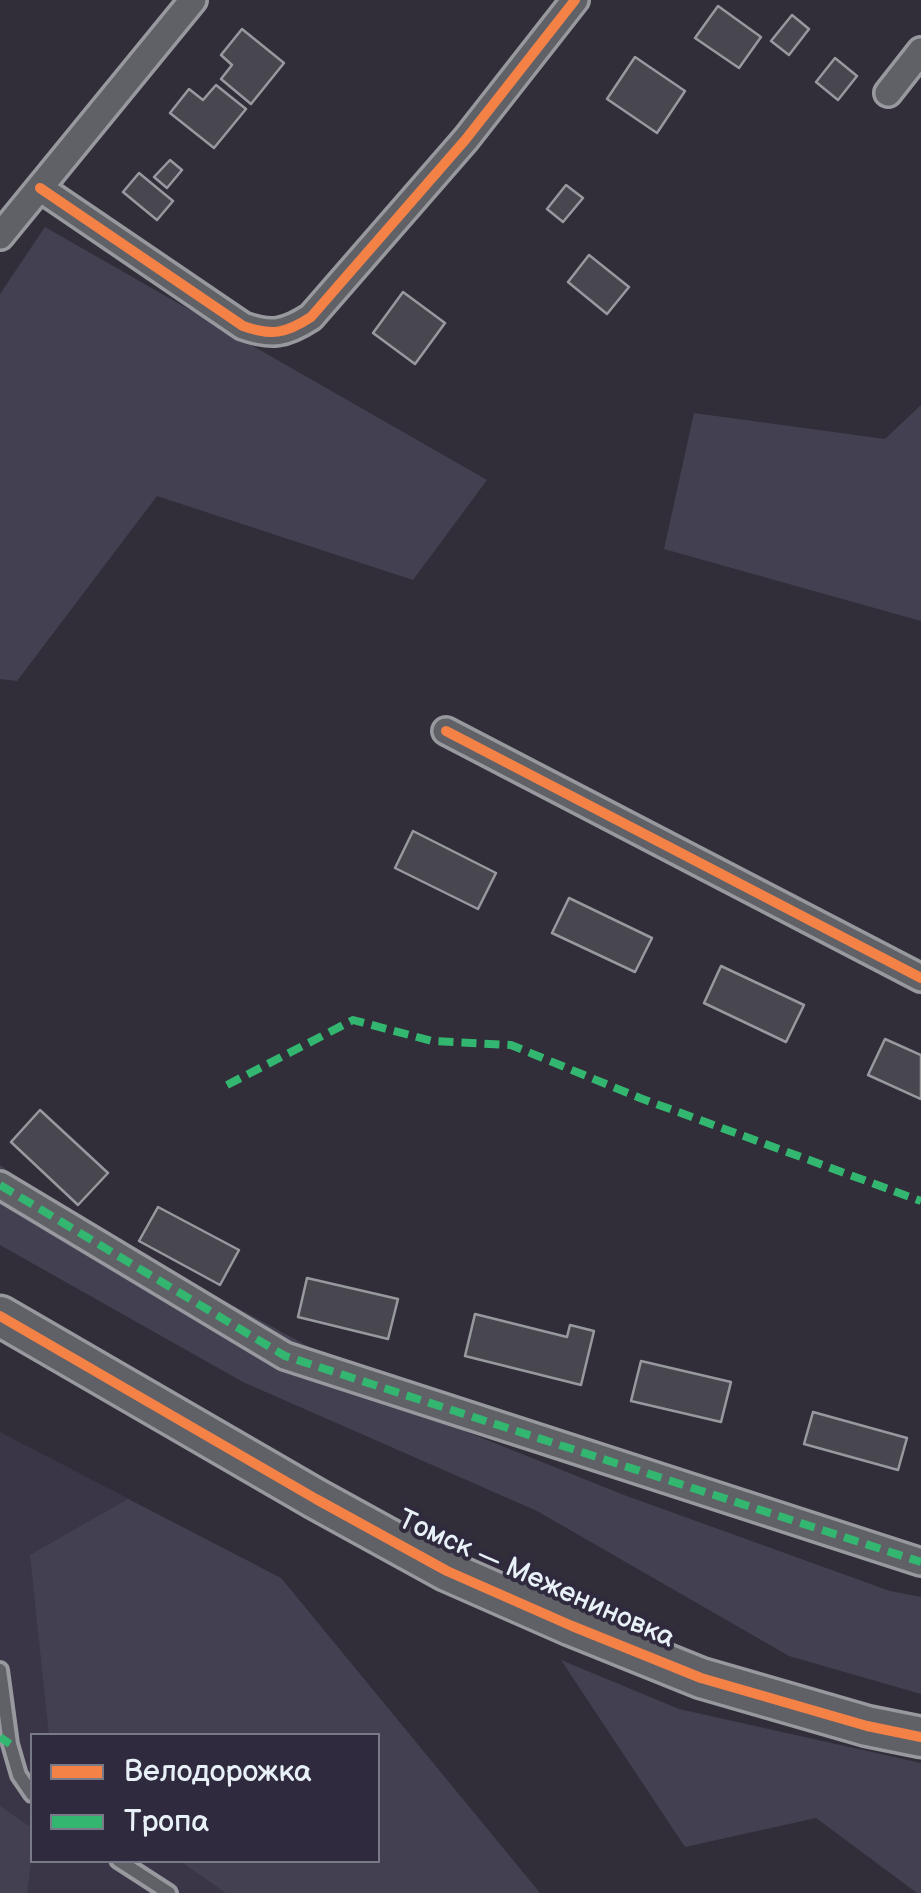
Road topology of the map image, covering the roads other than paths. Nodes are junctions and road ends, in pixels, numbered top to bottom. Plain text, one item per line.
1 (193, 0) edge
2 (575, 0) edge
3 (921, 50) edge
4 (888, 94) dead end
5 (40, 188) junction
6 (0, 236) edge
7 (446, 730) dead end
8 (921, 978) edge
9 (0, 1185) edge
10 (0, 1316) edge
11 (921, 1562) edge
12 (0, 1670) edge
13 (921, 1737) edge
14 (30, 1791) edge
15 (123, 1863) edge
16 (168, 1893) edge

1 - 5 street
2 - 5 street
3 - 4 street
5 - 6 street
7 - 8 street
9 - 11 street
10 - 13 street, Томск — Межениновка
12 - 14 lane
15 - 16 lane

